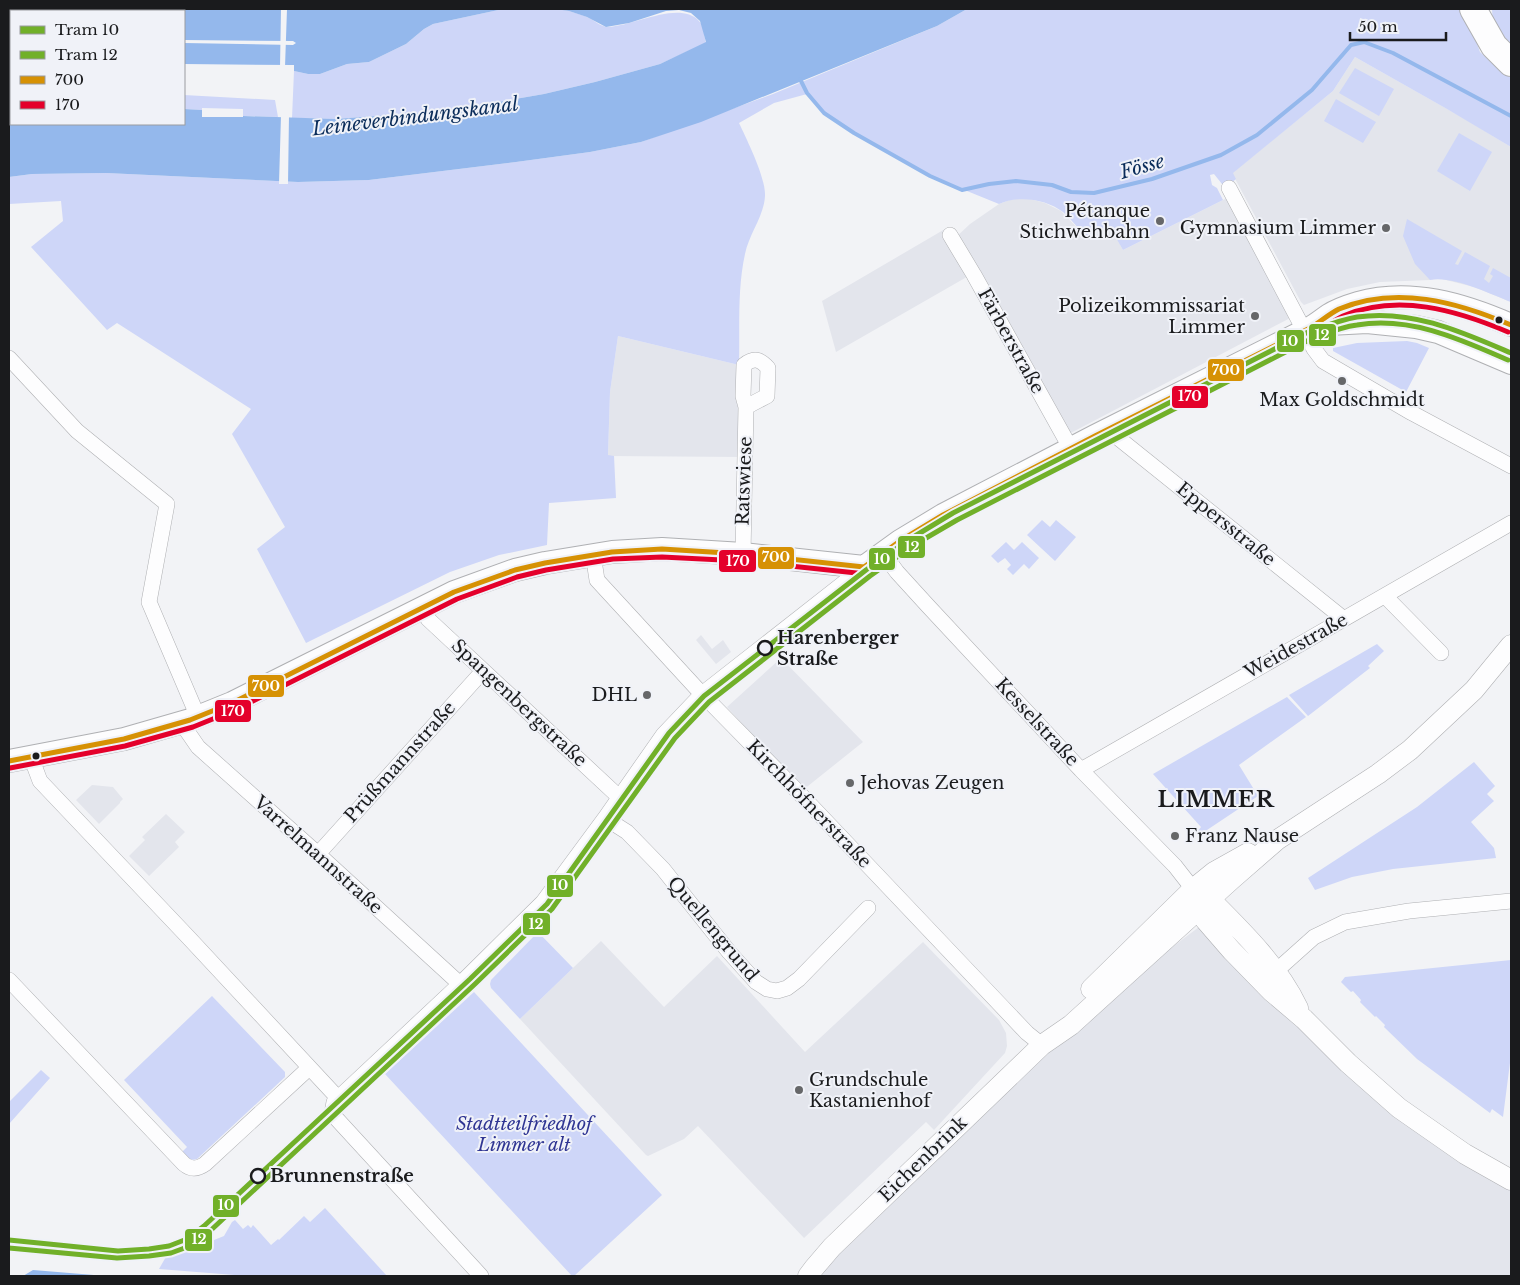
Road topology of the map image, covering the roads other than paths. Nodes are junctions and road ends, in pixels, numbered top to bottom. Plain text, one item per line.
1 (1479, 13) edge
2 (1511, 63) edge
3 (1229, 188) dead end
4 (950, 235) dead end
5 (1511, 325) edge
6 (1308, 330) junction
7 (9, 358) edge
8 (1511, 362) edge
9 (746, 407) dead end
10 (1107, 430) junction
11 (1071, 449) junction
12 (1511, 466) edge
13 (1511, 523) edge
14 (883, 553) junction
15 (593, 554) junction
16 (743, 554) junction
17 (864, 567) junction
18 (1384, 596) junction
19 (422, 607) junction
20 (1344, 619) junction
21 (1511, 645) edge
22 (1441, 653) dead end
23 (483, 671) junction
24 (702, 694) junction
25 (191, 720) junction
26 (31, 757) junction
27 (9, 761) edge
28 (1081, 770) junction
29 (619, 797) junction
30 (605, 818) junction
31 (1278, 840) junction
32 (318, 854) junction
33 (1193, 889) junction
34 (1511, 901) edge
35 (1204, 905) junction
36 (868, 908) dead end
37 (1276, 972) junction
38 (9, 980) edge
39 (460, 984) junction
40 (1304, 1019) junction
41 (1042, 1045) junction
42 (309, 1068) junction
43 (334, 1102) junction
44 (1511, 1180) edge
45 (481, 1276) edge
46 (808, 1276) edge

1 - 2 highway
3 - 6 street
4 - 11 street, Färberstraße
5 - 6 main road
6 - 8 main road
6 - 10 main road
6 - 12 street
7 - 25 street, Varrelmannstraße
9 - 16 street, Ratswiese
10 - 11 main road
10 - 20 street, Eppersstraße
11 - 14 main road
13 - 18 street, Weidestraße
14 - 17 main road
14 - 28 street, Kesselstraße
15 - 16 main road
15 - 19 main road
15 - 24 street, Kirchhöfnerstraße
16 - 17 main road
17 - 24 street
18 - 20 street, Weidestraße
18 - 22 street
19 - 23 street, Spangenbergstraße
19 - 25 main road
20 - 28 street, Weidestraße
21 - 31 main road
23 - 29 street, Spangenbergstraße
23 - 32 street, Prüßmannstraße
24 - 29 street
24 - 41 street, Kirchhöfnerstraße
25 - 26 main road
25 - 32 street, Varrelmannstraße
26 - 27 main road
26 - 42 street
28 - 33 street, Kesselstraße
29 - 30 street
30 - 36 street, Quellengrund
30 - 39 street
31 - 33 main road, Eichenbrink
31 - 35 main road, Eichenbrink
32 - 39 street, Varrelmannstraße
33 - 35 main road
33 - 41 main road, Eichenbrink
34 - 37 street
35 - 37 main road
35 - 40 main road
35 - 41 main road, Eichenbrink
37 - 40 main road
38 - 42 street
39 - 43 street
40 - 44 main road
41 - 46 main road, Eichenbrink
42 - 43 street
43 - 45 street

